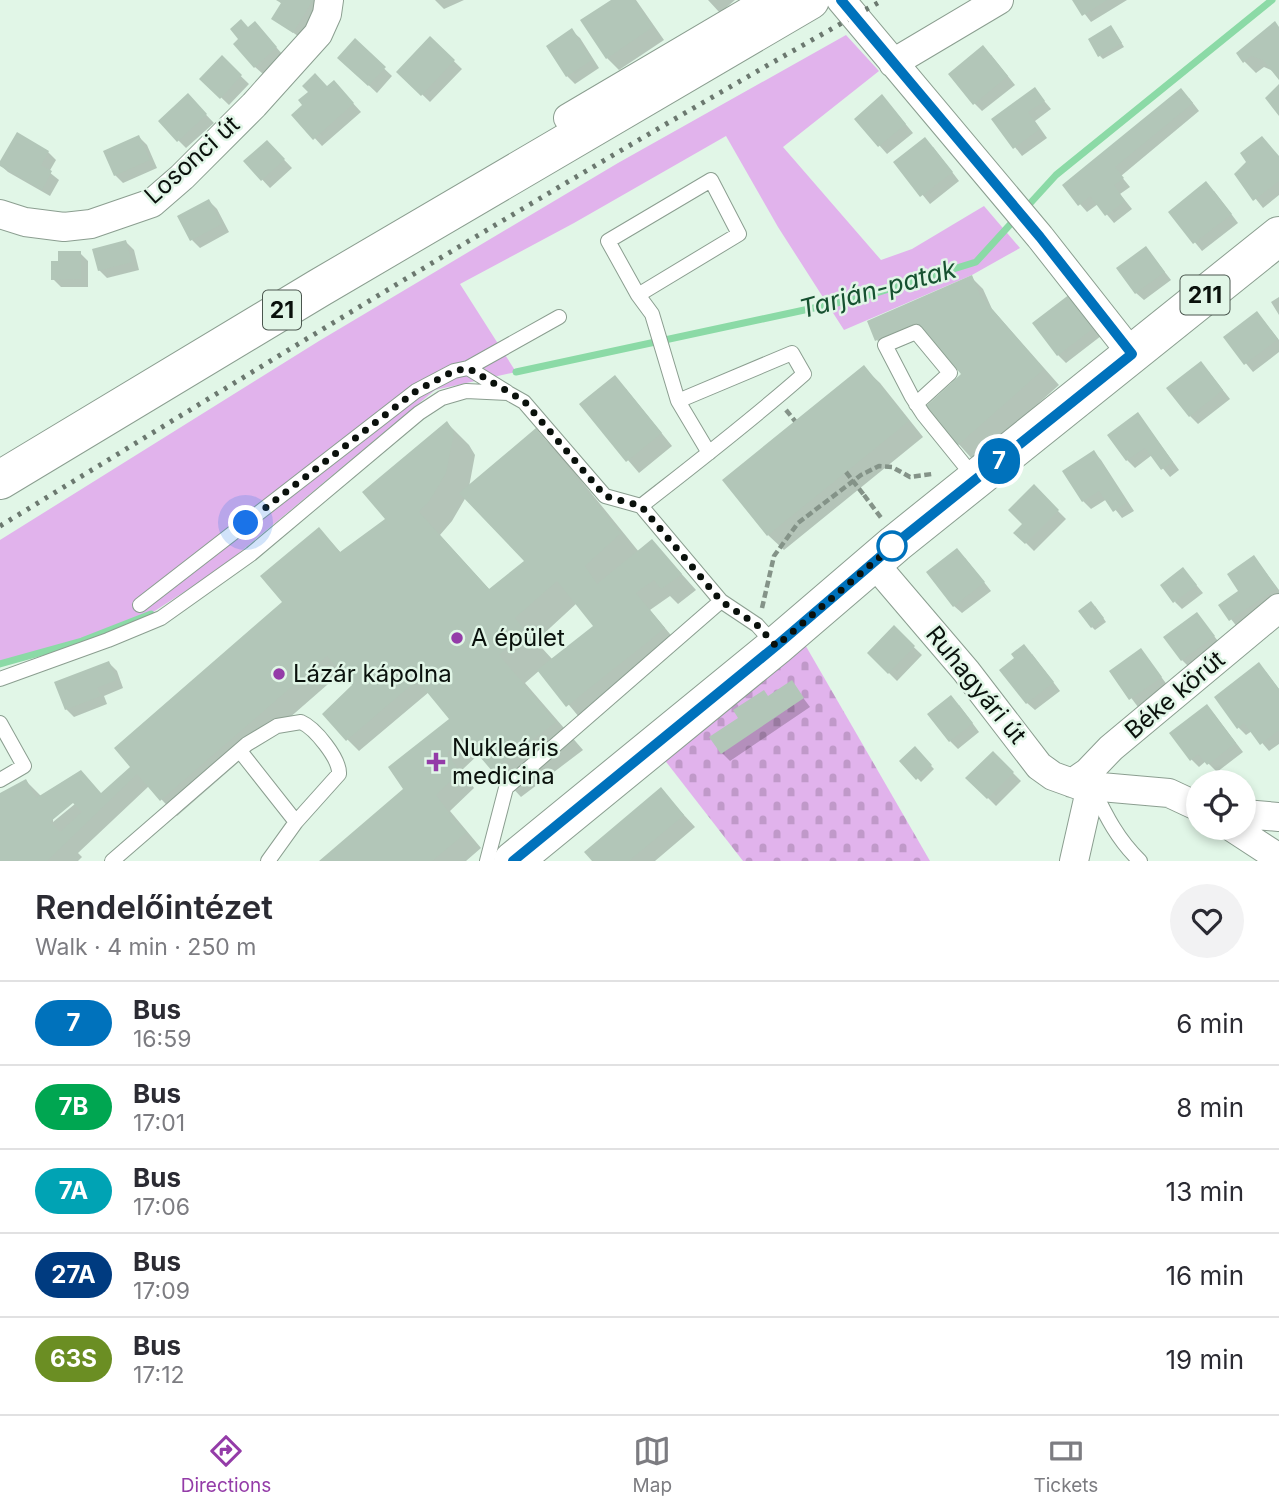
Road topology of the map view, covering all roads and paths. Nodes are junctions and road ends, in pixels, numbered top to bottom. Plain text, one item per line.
1 (329, 0) edge
2 (768, 0) edge
3 (810, 0) edge
4 (841, 0) edge
5 (999, 0) edge
6 (893, 63) junction
7 (567, 130) junction
8 (0, 214) edge
9 (1279, 236) edge
10 (638, 295) junction
11 (559, 317) dead end
12 (1132, 354) junction
13 (468, 368) junction
14 (508, 393) junction
15 (678, 401) junction
16 (916, 404) junction
17 (709, 453) junction
18 (967, 469) junction
19 (846, 472) dead end
20 (0, 480) edge
21 (641, 506) junction
22 (876, 511) dead end
23 (873, 562) junction
24 (721, 601) junction
25 (140, 605) dead end
26 (1279, 608) edge
27 (766, 636) junction
28 (0, 679) edge
29 (0, 723) edge
30 (240, 751) junction
31 (0, 780) edge
32 (1082, 785) junction
33 (1186, 801) edge
34 (1256, 815) edge
35 (1279, 817) edge
36 (296, 822) junction
37 (1251, 840) edge
38 (1279, 859) edge
39 (112, 861) edge
40 (268, 861) edge
41 (487, 861) edge
42 (513, 861) edge
43 (1074, 861) edge
44 (1140, 861) edge

1 - 8 street, Losonci út
2 - 7 street
3 - 7 main road, 21
4 - 6 street
5 - 6 street
6 - 12 street
7 - 20 main road, 21
9 - 12 main road, 211
10 - 10 lane
10 - 15 lane
11 - 13 lane
12 - 18 main road, 211
13 - 14 lane
13 - 25 lane
14 - 21 lane
14 - 28 lane
15 - 17 lane
15 - 17 lane
16 - 16 lane
16 - 18 lane
17 - 21 lane
18 - 23 main road, 211
18 - 27 path
19 - 22 path, bridge
21 - 24 lane
23 - 27 main road, 211
23 - 32 street, Ruhagyári út
24 - 27 lane
24 - 41 lane
26 - 32 street, Béke körút
27 - 42 main road, 211
29 - 31 lane
30 - 36 lane
30 - 36 lane
30 - 39 lane
32 - 33 street, Ruhagyári út
32 - 43 street
32 - 44 lane
34 - 35 street
36 - 40 lane
37 - 38 street

